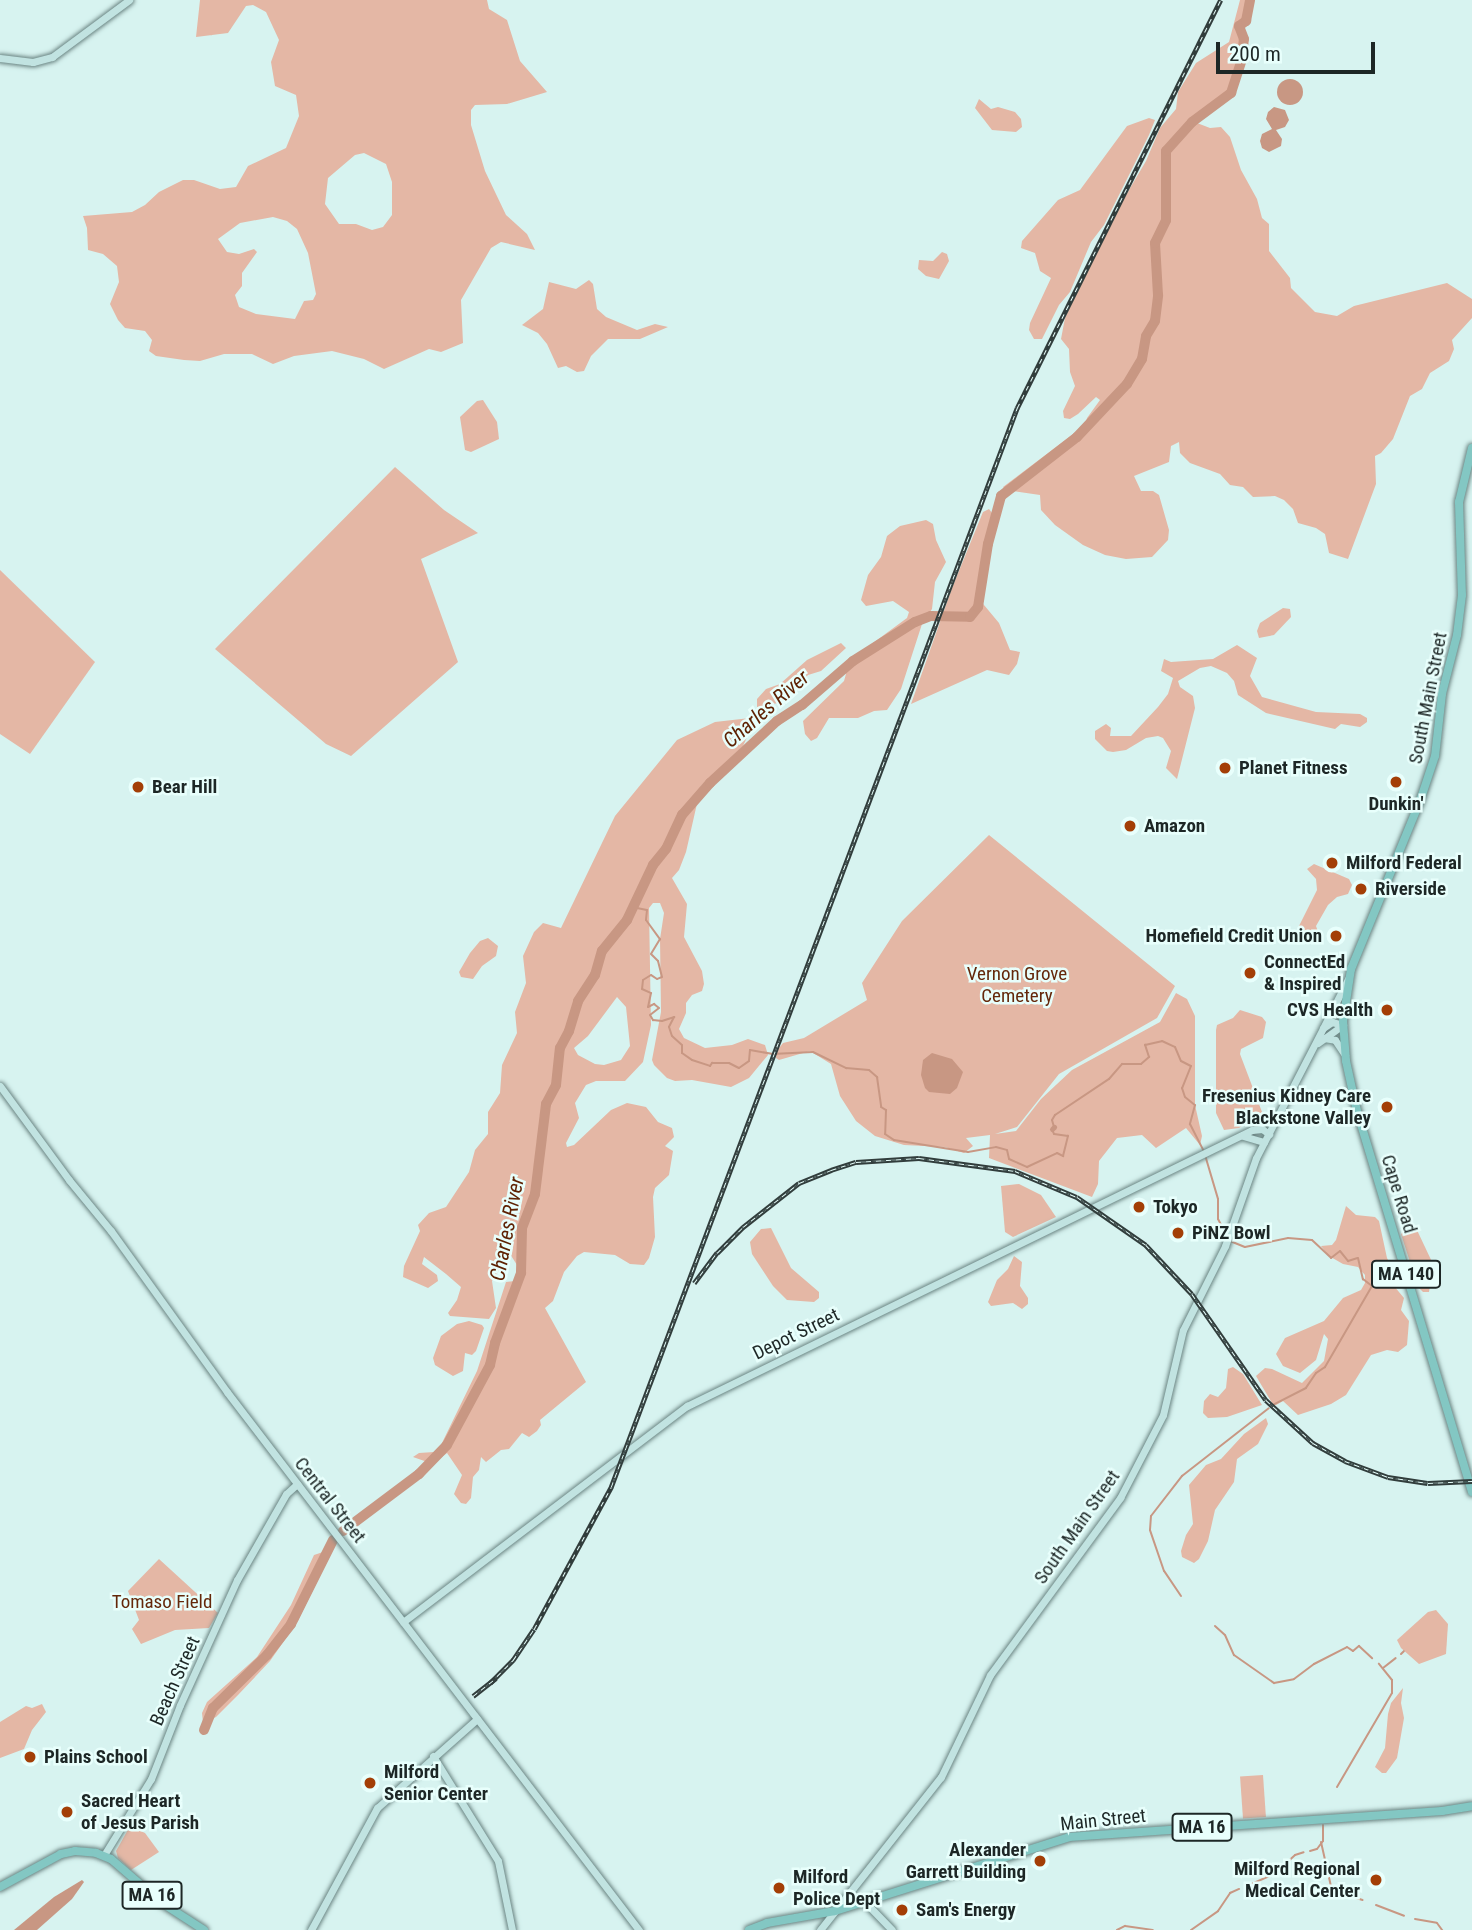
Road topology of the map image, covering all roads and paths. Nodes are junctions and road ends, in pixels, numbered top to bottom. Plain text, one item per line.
1 (129, 0) edge
2 (0, 58) edge
3 (1472, 448) edge
4 (1349, 976) junction
5 (1343, 1025) junction
6 (1323, 1034) junction
7 (1345, 1055) junction
8 (0, 1086) edge
9 (1275, 1122) junction
10 (1255, 1129) junction
11 (1269, 1134) junction
12 (1242, 1136) junction
13 (1264, 1142) junction
14 (297, 1484) junction
15 (1472, 1492) edge
16 (403, 1622) junction
17 (477, 1719) junction
18 (433, 1756) junction
19 (1472, 1806) edge
20 (104, 1856) junction
21 (0, 1887) edge
22 (864, 1901) junction
23 (835, 1911) junction
24 (204, 1930) edge
25 (311, 1930) edge
26 (512, 1930) edge
27 (639, 1930) edge
28 (749, 1930) edge
29 (820, 1930) edge
30 (892, 1930) edge

1 - 2 main road
3 - 4 main road, South Main Street / MA 140
4 - 5 main road, South Main Street / MA 140
4 - 6 main road, South Main Street
5 - 6 main road
5 - 7 main road, Cape Road / MA 140
6 - 7 main road
6 - 9 main road, South Main Street
7 - 15 main road, Cape Road / MA 140
8 - 14 main road, Central Street
9 - 10 main road, Depot Street
9 - 11 main road, South Main Street
10 - 11 main road
10 - 12 main road, Depot Street
11 - 13 main road, South Main Street
12 - 13 main road
12 - 16 main road, Depot Street
13 - 23 main road, South Main Street
14 - 16 main road, Central Street
14 - 20 main road, Beach Street
16 - 17 main road, Central Street
17 - 18 main road
17 - 27 main road, Central Street
18 - 25 main road
18 - 26 main road
19 - 22 main road, Main Street / MA 16
20 - 21 main road
20 - 24 main road, MA 16
22 - 23 main road, Main Street / MA 16
22 - 30 main road
23 - 28 main road, Main Street / MA 16
23 - 29 main road, South Main Street

